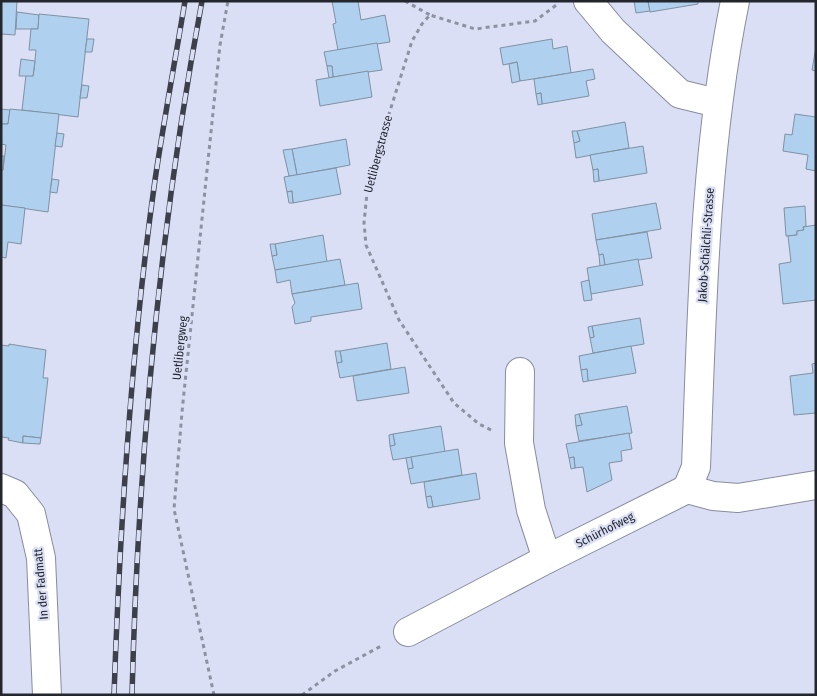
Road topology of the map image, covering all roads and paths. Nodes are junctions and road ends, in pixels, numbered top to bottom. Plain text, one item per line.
1 (228, 1) edge
2 (405, 1) edge
3 (561, 1) edge
4 (588, 1) edge
5 (735, 1) edge
6 (430, 15) junction
7 (717, 103) junction
8 (520, 372) dead end
9 (519, 442) junction
10 (816, 484) edge
11 (1, 488) edge
12 (687, 489) junction
13 (547, 559) junction
14 (408, 632) joint
15 (47, 695) edge
16 (214, 695) edge
17 (302, 695) edge

1 - 16 path, Uetlibergweg
2 - 6 path
3 - 6 path
4 - 7 street
5 - 7 street, Jakob-Schälchli-Strasse
6 - 9 path, Uetlibergstrasse
7 - 12 street, Jakob-Schälchli-Strasse
8 - 9 street
9 - 13 street
10 - 12 street
11 - 15 street, In der Fadmatt
12 - 13 street, Schürhofweg
13 - 14 street, Schürhofweg
14 - 17 path

